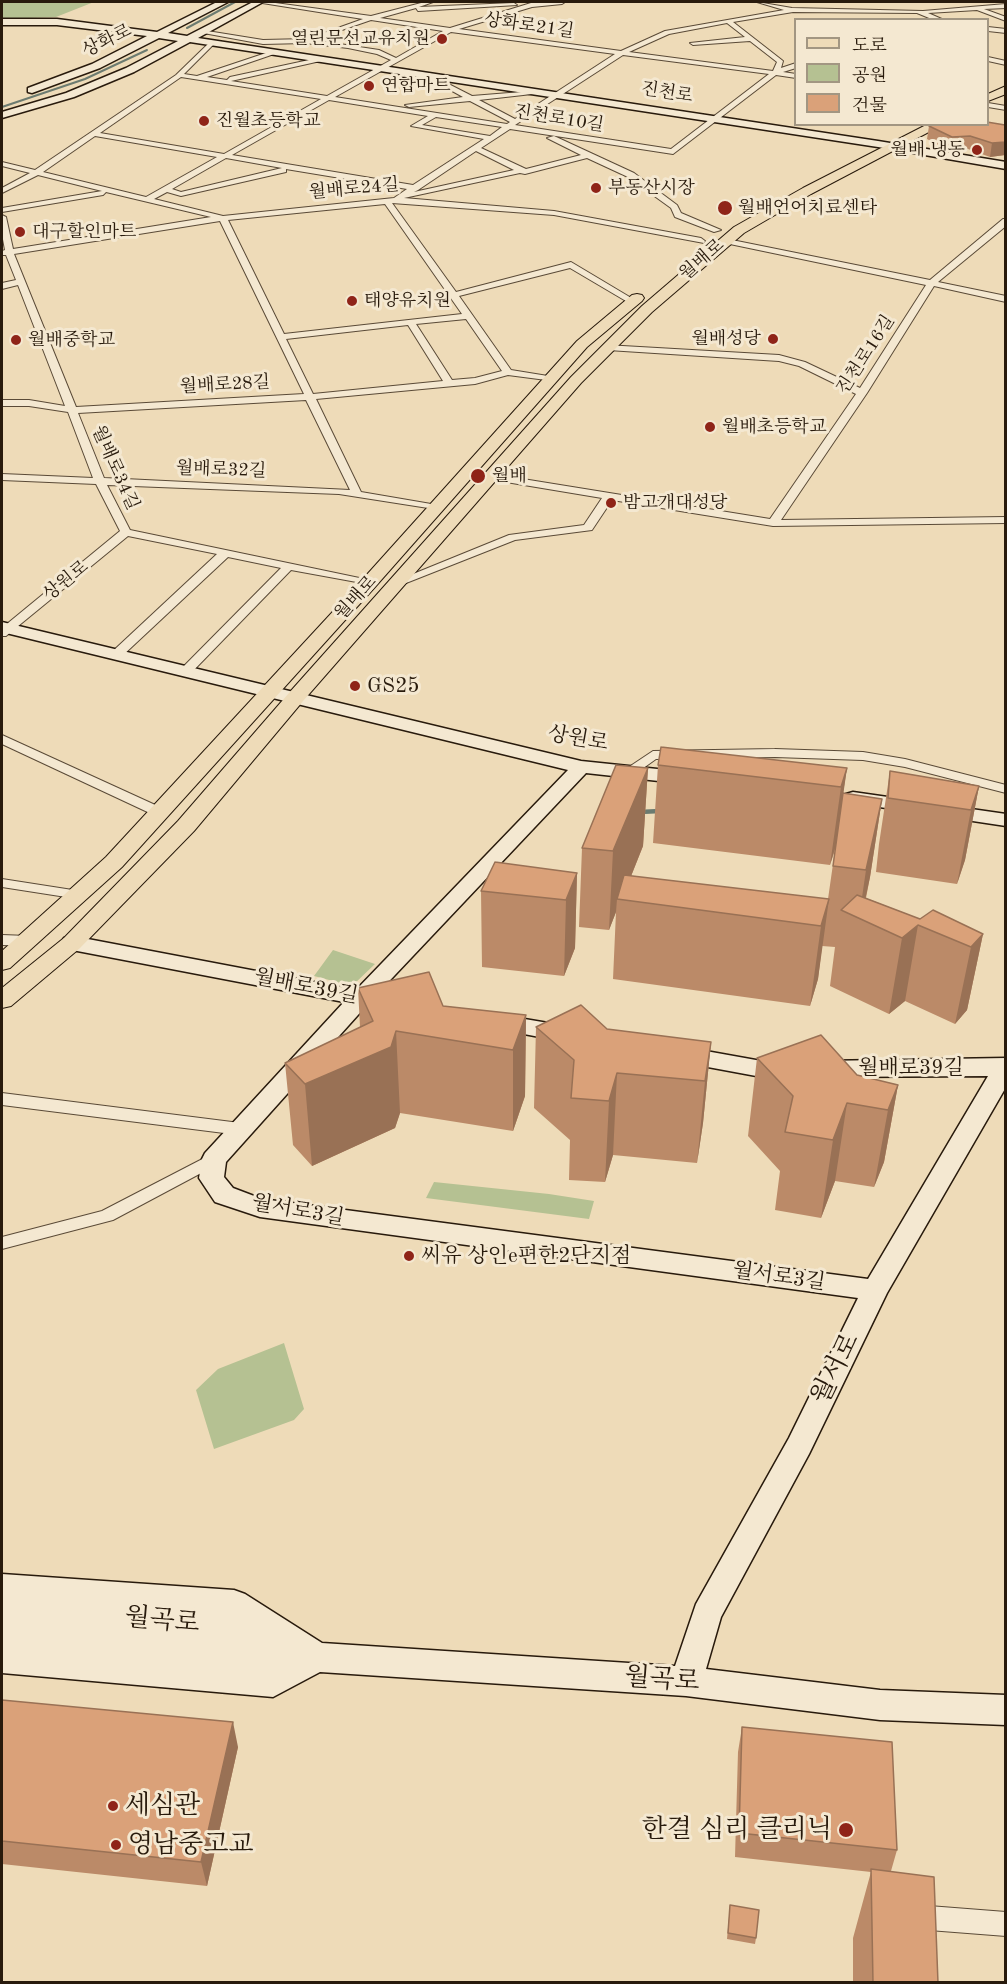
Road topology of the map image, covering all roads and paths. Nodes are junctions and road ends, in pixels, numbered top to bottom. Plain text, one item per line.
1 (223, 2) edge
2 (259, 2) edge
3 (430, 2) edge
4 (517, 2) edge
5 (562, 2) edge
6 (760, 2) edge
7 (946, 2) edge
8 (954, 2) edge
9 (531, 5) junction
10 (1005, 6) edge
11 (973, 8) junction
12 (403, 9) junction
13 (793, 10) junction
14 (924, 12) junction
15 (372, 18) junction
16 (823, 18) edge
17 (911, 18) edge
18 (937, 18) edge
19 (1005, 20) edge
20 (729, 22) junction
21 (2, 25) edge
22 (214, 25) junction
23 (989, 28) edge
24 (989, 29) edge
25 (450, 30) junction
26 (1005, 31) edge
27 (174, 33) junction
28 (201, 33) junction
29 (156, 37) junction
30 (751, 39) junction
31 (189, 40) junction
32 (305, 41) junction
33 (212, 43) junction
34 (693, 43) dead end
35 (273, 52) junction
36 (621, 53) junction
37 (295, 55) junction
38 (323, 59) junction
39 (989, 59) edge
40 (397, 61) junction
41 (1005, 63) edge
42 (794, 65) edge
43 (383, 68) junction
44 (775, 74) junction
45 (180, 75) junction
46 (427, 75) junction
47 (794, 76) edge
48 (197, 78) junction
49 (1005, 78) edge
50 (217, 81) junction
51 (989, 86) edge
52 (1005, 89) edge
53 (26, 92) dead end
54 (532, 92) junction
55 (555, 95) junction
56 (989, 97) edge
57 (326, 98) junction
58 (471, 98) junction
59 (989, 105) edge
60 (388, 107) junction
61 (1005, 108) edge
62 (2, 115) edge
63 (435, 115) junction
64 (716, 119) junction
65 (512, 124) junction
66 (912, 126) edge
67 (933, 126) edge
68 (531, 129) junction
69 (94, 134) junction
70 (490, 138) junction
71 (886, 145) junction
72 (475, 148) junction
73 (588, 155) junction
74 (223, 156) junction
75 (2, 164) edge
76 (1005, 166) edge
77 (292, 168) junction
78 (523, 171) junction
79 (36, 173) junction
80 (415, 188) junction
81 (166, 189) junction
82 (2, 191) edge
83 (112, 192) junction
84 (146, 200) junction
85 (395, 200) junction
86 (2, 210) edge
87 (2, 217) edge
88 (223, 218) junction
89 (1005, 220) edge
90 (721, 235) junction
91 (701, 241) junction
92 (5, 253) edge
93 (21, 282) junction
94 (931, 284) junction
95 (2, 286) edge
96 (453, 295) junction
97 (1005, 299) edge
98 (634, 302) junction
99 (467, 316) junction
100 (410, 322) junction
101 (279, 337) junction
102 (608, 347) junction
103 (508, 372) junction
104 (551, 379) junction
105 (450, 384) junction
106 (862, 393) junction
107 (308, 398) junction
108 (2, 403) edge
109 (72, 410) junction
110 (2, 477) edge
111 (492, 477) junction
112 (100, 481) junction
113 (357, 494) junction
114 (608, 497) junction
115 (437, 508) junction
116 (1005, 520) edge
117 (773, 523) junction
118 (126, 532) junction
119 (225, 554) junction
120 (288, 567) junction
121 (397, 583) junction
122 (369, 584) junction
123 (3, 630) edge
124 (117, 654) junction
125 (186, 670) junction
126 (271, 691) junction
127 (296, 697) junction
128 (2, 739) edge
129 (581, 767) junction
130 (630, 771) junction
131 (710, 781) edge
132 (1005, 789) edge
133 (837, 796) edge
134 (159, 812) junction
135 (1005, 820) edge
136 (2, 883) edge
137 (79, 895) junction
138 (2, 940) edge
139 (28, 941) junction
140 (72, 944) junction
141 (2, 963) edge
142 (361, 998) junction
143 (2, 1000) edge
144 (396, 1004) edge
145 (476, 1018) edge
146 (591, 1038) edge
147 (661, 1051) edge
148 (1005, 1067) edge
149 (2, 1099) edge
150 (240, 1129) junction
151 (214, 1160) junction
152 (2, 1243) edge
153 (875, 1290) junction
154 (2, 1587) edge
155 (2, 1606) edge
156 (2, 1633) edge
157 (317, 1658) junction
158 (2, 1659) edge
159 (686, 1681) junction
160 (1005, 1710) edge
161 (915, 1917) edge
162 (1005, 1924) edge

1 - 27 main road
2 - 15 street, 상화로21길
2 - 22 main road, 상화로
3 - 12 street
4 - 9 street
5 - 9 street
6 - 13 street
7 - 14 street
8 - 11 street
9 - 12 street
9 - 25 street
10 - 11 street
11 - 14 street
11 - 19 street
12 - 15 street, 진천로10길
13 - 14 street
13 - 16 street
13 - 20 street
14 - 17 street
14 - 18 street
15 - 25 street, 상화로21길
15 - 32 street, 진천로10길
19 - 23 street
20 - 30 street
20 - 36 street
21 - 29 main road
22 - 27 main road
22 - 28 main road, 상화로
24 - 26 street
25 - 36 street, 상화로21길
25 - 40 street
27 - 29 main road
27 - 31 main road
28 - 31 main road, 상화로
28 - 32 street
29 - 31 main road
29 - 53 main road, 상화로
30 - 34 street
30 - 44 street
31 - 33 main road, 진천로
31 - 62 main road, 상화로
32 - 35 street, 진천로10길
32 - 40 street
33 - 35 main road, 진천로
33 - 45 street
35 - 37 main road, 진천로
35 - 48 street, 진천로10길
36 - 44 street, 상화로21길
36 - 55 street
37 - 38 main road, 진천로
37 - 50 street, 진천로10길
38 - 43 main road, 진천로
38 - 50 street, 진천로
39 - 41 street
40 - 43 street
42 - 44 street, 진천로10길
43 - 46 main road, 진천로
43 - 57 street
44 - 47 street, 상화로21길
44 - 64 street, 진천로10길
45 - 48 street, 진천로10길
45 - 69 street
46 - 54 main road, 진천로
46 - 58 street
48 - 50 street, 진천로10길
49 - 51 main road
50 - 57 street, 진천로10길
52 - 56 main road
54 - 55 main road, 진천로
54 - 58 street, 진천로10길
55 - 64 main road, 진천로
55 - 65 street
57 - 60 street, 진천로10길
57 - 74 street
58 - 60 street, 진천로10길
58 - 65 street
59 - 61 street
60 - 63 street, 진천로10길
63 - 65 street, 진천로10길
63 - 70 street
64 - 68 street, 진천로10길
64 - 71 main road, 진천로
65 - 68 street, 진천로10길
65 - 70 street
66 - 71 main road, 월배로
67 - 71 main road, 월배로
68 - 73 street
69 - 74 street
69 - 79 street
70 - 72 street
71 - 76 main road, 진천로
71 - 90 main road, 월배로
72 - 78 street
72 - 80 street
73 - 78 street
73 - 90 street
74 - 77 street
74 - 81 street
75 - 79 street
77 - 80 street
77 - 81 street
78 - 85 street
79 - 82 street
79 - 83 street
80 - 85 street
81 - 84 street
83 - 84 street
83 - 86 street
84 - 88 street
85 - 88 street, 월배로24길
85 - 91 street, 월배로24길
85 - 96 street
87 - 92 street
88 - 92 street, 월배로24길
88 - 101 street
89 - 94 street, 진천로16길
90 - 91 main road, 월배로
90 - 94 street
90 - 102 main road, 월배로
91 - 98 main road, 월배로
92 - 93 street, 월배로34길
93 - 95 street
93 - 109 street, 월배로34길
94 - 97 street
94 - 106 street, 진천로16길
96 - 98 street
96 - 99 street
98 - 104 main road, 월배로
99 - 100 street
99 - 103 street
100 - 101 street
100 - 105 street
101 - 107 street
102 - 106 street
102 - 111 main road, 월배로
103 - 104 street, 월배로28길
103 - 105 street, 월배로28길
104 - 115 main road, 월배로
105 - 107 street, 월배로28길
106 - 117 street, 진천로16길
107 - 109 street, 월배로28길
107 - 113 street
108 - 109 street, 월배로28길
109 - 112 street, 월배로34길
110 - 112 street, 월배로32길
111 - 114 street
111 - 121 main road, 월배로
112 - 113 street, 월배로32길
112 - 118 street, 월배로34길
113 - 115 street, 월배로32길
114 - 117 street
114 - 121 street
115 - 122 main road, 월배로
116 - 117 street
118 - 119 street, 월배로34길
118 - 123 street, 상원로
119 - 120 street, 월배로34길
119 - 124 street
120 - 122 street, 월배로34길
120 - 125 street
121 - 127 main road, 월배로
122 - 126 main road, 월배로
123 - 124 main road, 상원로
124 - 125 main road, 상원로
125 - 126 main road, 상원로
126 - 127 main road, 상원로
126 - 134 main road, 월배로
127 - 129 main road, 상원로
127 - 140 main road, 월배로
128 - 134 street
129 - 130 main road, 상원로
129 - 142 main road
130 - 131 main road, 상원로
130 - 132 street
133 - 135 main road
134 - 137 main road, 월배로
136 - 137 street
137 - 139 main road, 월배로
138 - 139 street
139 - 141 main road, 월배로
140 - 142 main road, 월배로39길
140 - 143 main road, 월배로
142 - 144 main road, 월배로39길
142 - 150 main road
145 - 146 main road
147 - 148 main road, 월배로39길
148 - 153 main road, 월서로
149 - 150 street
150 - 151 main road
151 - 152 street
151 - 153 main road, 월서로3길
153 - 159 main road, 월서로
154 - 157 main road
155 - 157 main road, 월곡로
156 - 157 main road, 월곡로
157 - 158 main road
157 - 159 main road, 월곡로
159 - 160 main road, 월곡로
161 - 162 street

